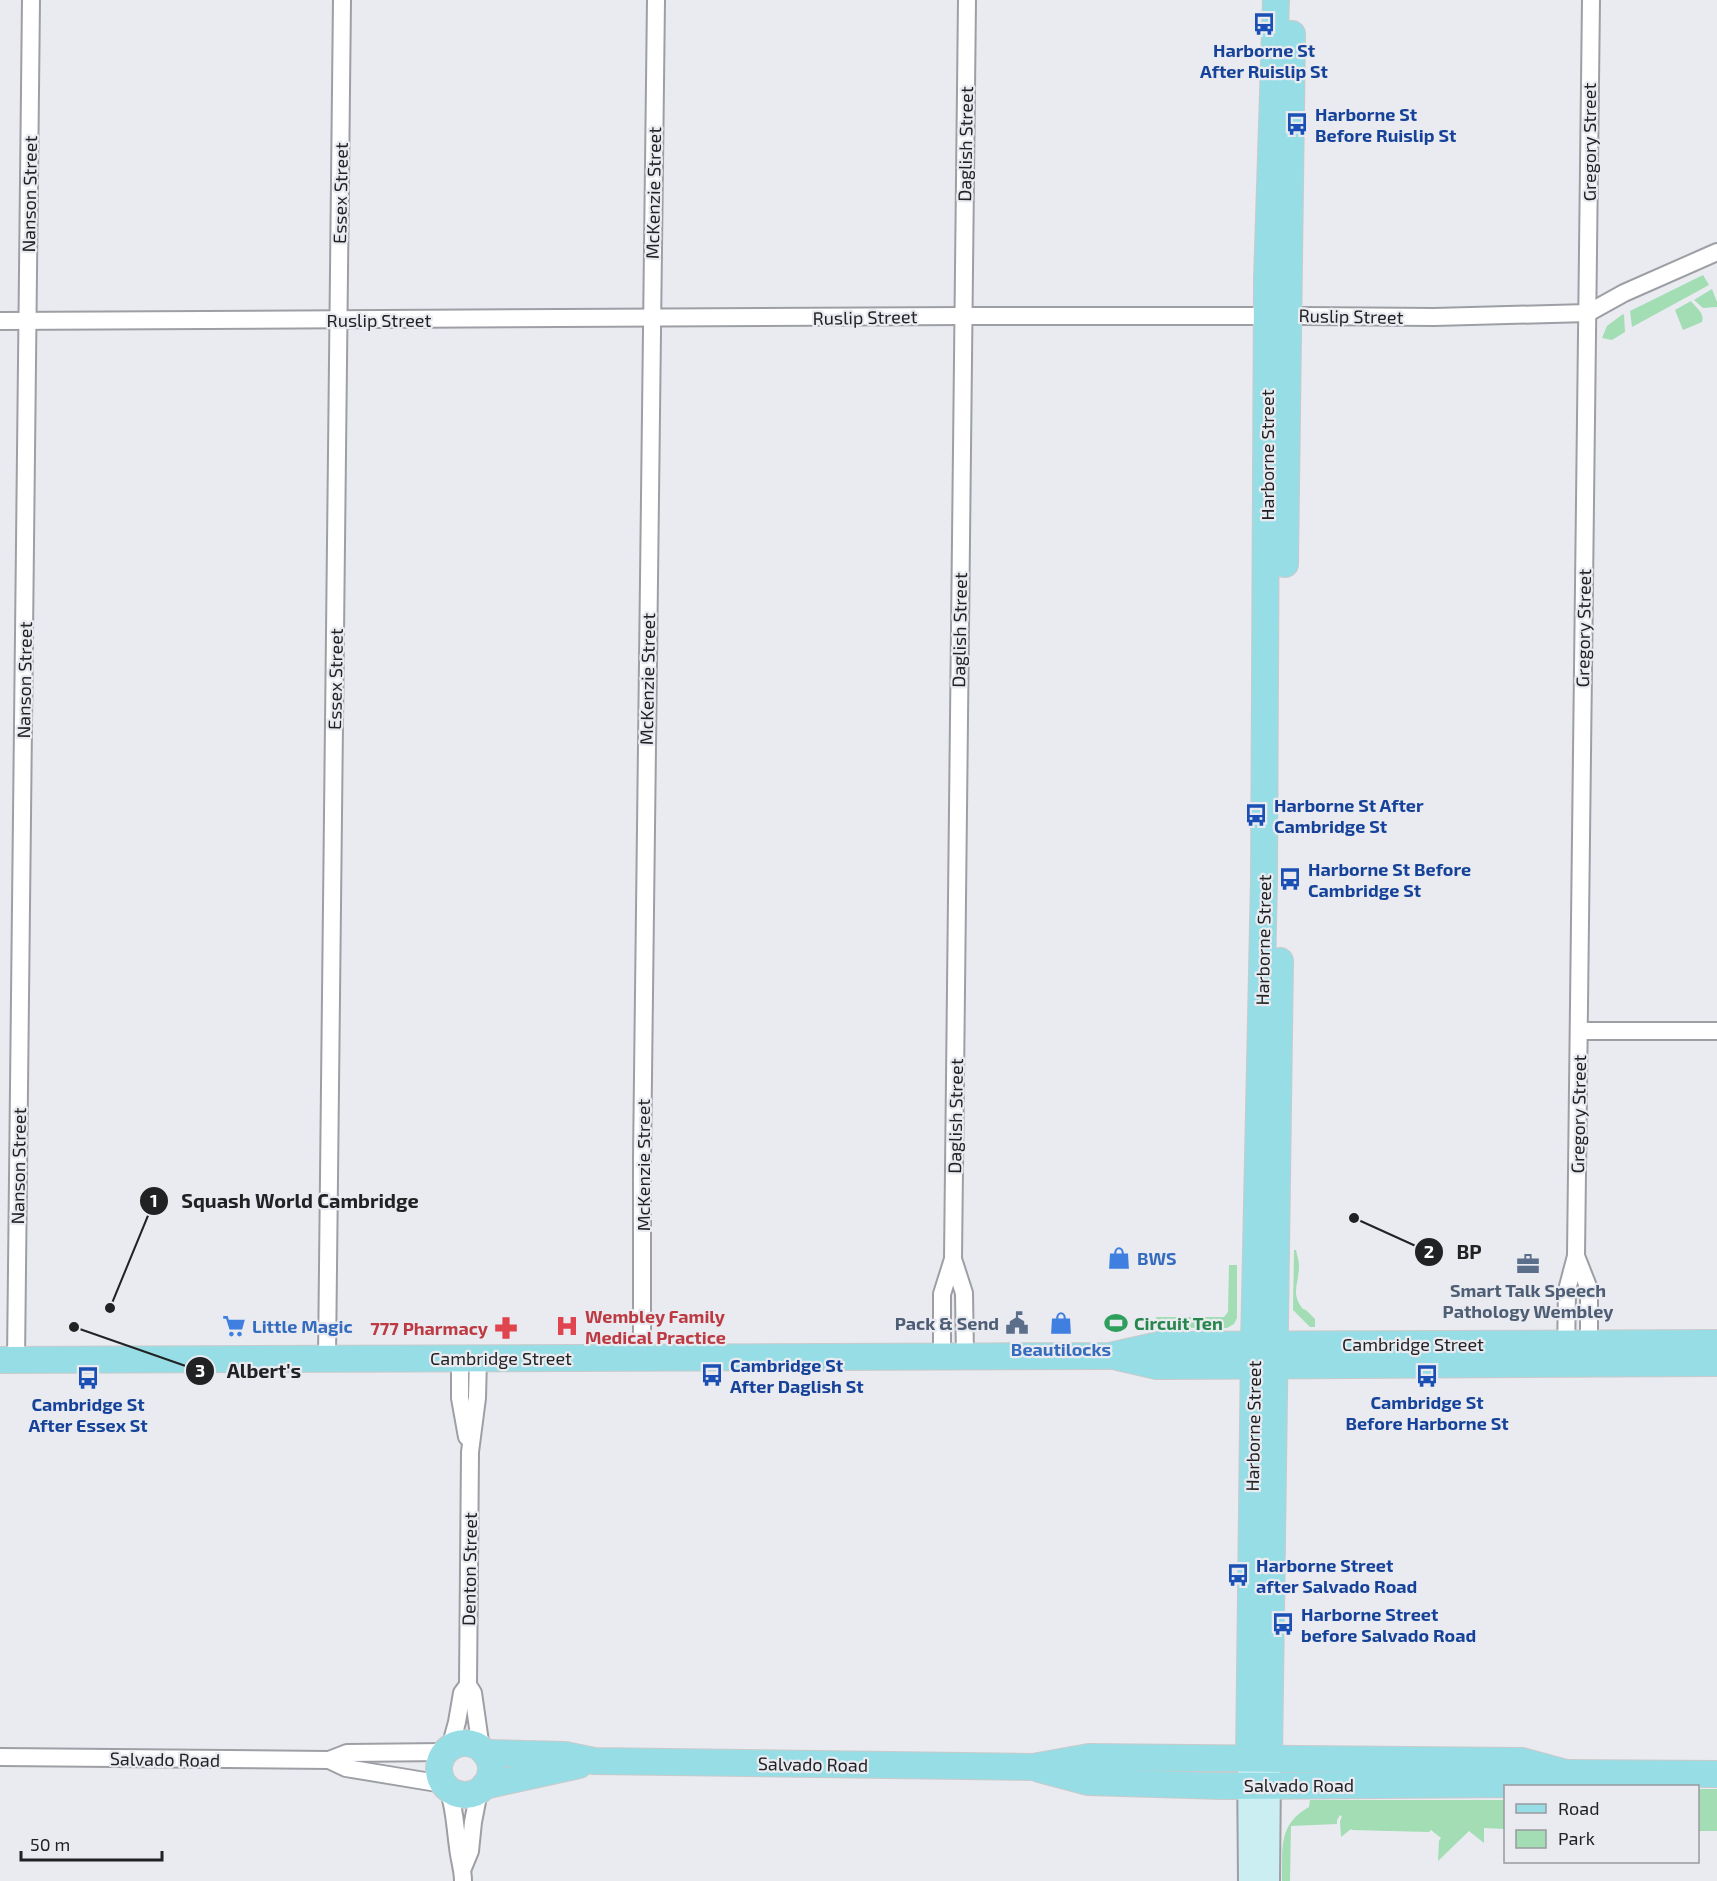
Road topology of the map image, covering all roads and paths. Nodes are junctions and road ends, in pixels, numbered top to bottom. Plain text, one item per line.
1 (32, 0) edge
2 (342, 0) edge
3 (656, 0) edge
4 (967, 0) edge
5 (1275, 0) edge
6 (1293, 0) edge
7 (1594, 2) edge
8 (1717, 252) edge
9 (1588, 313) junction
10 (964, 316) junction
11 (1277, 316) junction
12 (651, 318) junction
13 (338, 320) junction
14 (0, 321) edge
15 (28, 321) junction
16 (1579, 1031) junction
17 (1717, 1031) edge
18 (953, 1259) junction
19 (1717, 1343) edge
20 (1578, 1354) junction
21 (1264, 1355) junction
22 (953, 1356) junction
23 (327, 1358) junction
24 (469, 1358) junction
25 (642, 1358) junction
26 (8, 1360) edge
27 (1717, 1364) edge
28 (468, 1685) junction
29 (448, 1750) junction
30 (483, 1751) junction
31 (0, 1757) edge
32 (1259, 1758) junction
33 (329, 1760) junction
34 (594, 1761) junction
35 (1033, 1767) junction
36 (1566, 1773) junction
37 (1717, 1774) edge
38 (1259, 1785) junction
39 (446, 1786) junction
40 (481, 1788) junction
41 (463, 1875) edge
42 (1250, 1881) edge
43 (1268, 1881) edge

1 - 15 street, Nanson Street
2 - 13 street, Essex Street
3 - 12 street, McKenzie Street
4 - 10 street, Daglish Street
5 - 11 main road, Harborne Street
6 - 11 main road, Harborne Street
7 - 9 street, Gregory Street
8 - 9 street, Ruslip Street
9 - 11 street, Ruslip Street
9 - 16 street, Gregory Street
10 - 11 street, Ruslip Street
10 - 12 street, Ruslip Street
10 - 18 street, Daglish Street
11 - 21 main road, Harborne Street
12 - 13 street, Ruslip Street
12 - 25 street, McKenzie Street
13 - 15 street, Ruslip Street
13 - 23 street, Essex Street
14 - 15 street, Ruslip Street
15 - 26 street, Nanson Street
16 - 17 street
16 - 20 street, Gregory Street
18 - 22 street, Daglish Street
18 - 22 street, Daglish Street
19 - 20 main road, Cambridge Street
20 - 21 main road, Cambridge Street
20 - 27 main road, Cambridge Street
21 - 22 main road, Cambridge Street
21 - 32 main road, Harborne Street
22 - 25 main road, Cambridge Street
23 - 24 main road, Cambridge Street
23 - 26 main road, Cambridge Street
24 - 25 main road, Cambridge Street
24 - 28 street, Denton Street
28 - 29 street, Denton Street
28 - 30 street, Denton Street
29 - 30 main road
29 - 33 street, Salvado Road
29 - 39 main road
30 - 34 main road, Salvado Road
30 - 40 main road
31 - 33 street, Salvado Road
32 - 35 main road, Salvado Road
32 - 36 main road, Salvado Road
32 - 38 street, Harborne Street
33 - 39 street, Salvado Road
34 - 35 main road, Salvado Road
34 - 40 main road, Salvado Road
35 - 38 main road, Salvado Road
36 - 37 main road, Salvado Road
36 - 38 main road, Salvado Road
38 - 42 street, Harborne Street
38 - 43 street, Harborne Street
39 - 40 main road
39 - 41 street
40 - 41 street

